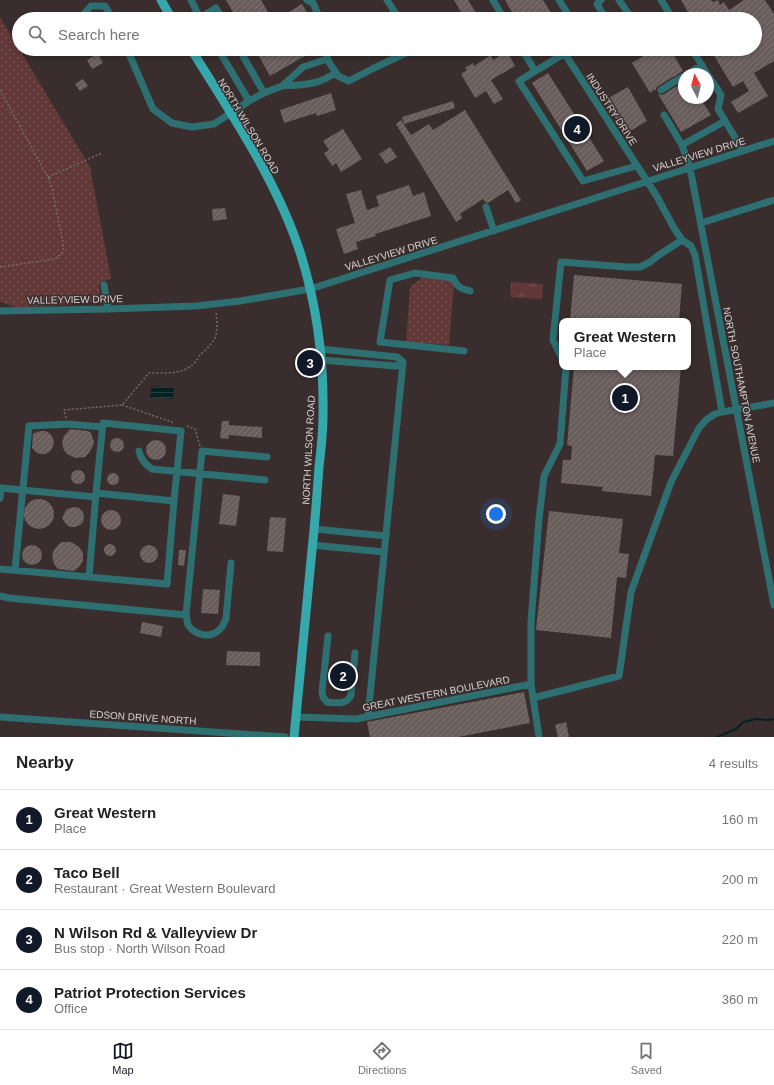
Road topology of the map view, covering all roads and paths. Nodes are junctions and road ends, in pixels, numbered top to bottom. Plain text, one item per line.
1 (161, 0) edge
2 (191, 0) edge
3 (307, 0) edge
4 (387, 0) edge
5 (492, 0) edge
6 (559, 0) edge
7 (601, 0) edge
8 (619, 0) edge
9 (661, 0) edge
10 (85, 12) edge
11 (109, 12) edge
12 (168, 12) edge
13 (198, 12) edge
14 (210, 12) edge
15 (218, 12) edge
16 (317, 12) edge
17 (394, 12) edge
18 (500, 12) edge
19 (567, 12) edge
20 (602, 12) edge
21 (627, 12) edge
22 (669, 12) edge
23 (130, 56) edge
24 (195, 56) edge
25 (222, 56) edge
26 (243, 56) edge
27 (328, 56) edge
28 (400, 56) edge
29 (526, 56) edge
30 (561, 56) edge
31 (565, 56) edge
32 (696, 56) edge
33 (327, 60) junction
34 (702, 65) junction
35 (697, 68) edge
36 (704, 68) edge
37 (535, 71) junction
38 (336, 73) junction
39 (678, 80) edge
40 (714, 84) edge
41 (282, 86) junction
42 (0, 90) edge
43 (661, 90) dead end
44 (264, 93) junction
45 (249, 101) junction
46 (230, 114) junction
47 (664, 115) dead end
48 (725, 121) junction
49 (774, 141) edge
50 (682, 145) junction
51 (743, 151) junction
52 (102, 153) dead end
53 (636, 166) junction
54 (690, 168) junction
55 (48, 177) junction
56 (647, 181) junction
57 (774, 200) edge
58 (486, 208) dead end
59 (701, 223) junction
60 (494, 231) junction
61 (682, 240) junction
62 (0, 268) edge
63 (104, 284) dead end
64 (310, 289) junction
65 (470, 291) dead end
66 (215, 304) junction
67 (108, 309) junction
68 (0, 311) edge
69 (380, 342) junction
70 (320, 349) junction
71 (464, 351) dead end
72 (559, 353) edge
73 (379, 355) junction
74 (321, 360) junction
75 (403, 362) junction
76 (566, 370) edge
77 (774, 403) edge
78 (737, 410) junction
79 (722, 412) junction
80 (67, 424) junction
81 (103, 427) junction
82 (139, 451) dead end
83 (267, 457) dead end
84 (177, 472) junction
85 (200, 474) junction
86 (265, 480) dead end
87 (23, 490) junction
88 (96, 495) junction
89 (0, 498) edge
90 (174, 501) junction
91 (314, 529) junction
92 (386, 536) junction
93 (312, 545) junction
94 (384, 552) junction
95 (232, 563) dead end
96 (0, 569) edge
97 (15, 570) junction
98 (89, 577) junction
99 (0, 596) edge
100 (774, 605) edge
101 (186, 615) junction
102 (328, 636) dead end
103 (355, 653) dead end
104 (531, 684) junction
105 (533, 698) junction
106 (368, 716) junction
107 (0, 717) edge
108 (296, 717) junction
109 (285, 737) edge
110 (294, 737) edge
111 (539, 737) edge

1 - 12 main road
2 - 13 street
3 - 16 street
4 - 17 street
5 - 18 street
6 - 19 street
7 - 20 street
8 - 21 street
9 - 22 street
10 - 11 street
14 - 15 street
23 - 46 street
24 - 46 main road, NORTH WILSON ROAD
25 - 45 street
26 - 44 street
27 - 33 street
28 - 38 street
29 - 37 street
30 - 37 street
31 - 53 street, INDUSTRY DRIVE
32 - 34 street
33 - 38 street
33 - 41 street
34 - 35 street
34 - 36 street
37 - 53 street
38 - 41 street
39 - 43 street
40 - 48 street
41 - 44 street
42 - 55 path
44 - 45 street
45 - 46 street
46 - 64 main road, NORTH WILSON ROAD
47 - 50 street, NORTH SOUTHAMPTON AVENUE
48 - 50 street
48 - 51 street
49 - 51 street, VALLEYVIEW DRIVE
50 - 54 street, NORTH SOUTHAMPTON AVENUE
51 - 54 street, VALLEYVIEW DRIVE
52 - 55 path
53 - 56 street, INDUSTRY DRIVE
54 - 56 street, VALLEYVIEW DRIVE
54 - 59 street, NORTH SOUTHAMPTON AVENUE
55 - 62 path
56 - 60 street, VALLEYVIEW DRIVE
56 - 61 street, INDUSTRY DRIVE
57 - 59 street
58 - 60 street
59 - 78 street, NORTH SOUTHAMPTON AVENUE
60 - 64 street, VALLEYVIEW DRIVE
61 - 72 street
61 - 79 street, INDUSTRY DRIVE
63 - 67 street
64 - 66 street, VALLEYVIEW DRIVE
64 - 70 main road, NORTH WILSON ROAD
65 - 69 street
66 - 67 street, VALLEYVIEW DRIVE
66 - 80 path
67 - 68 street, VALLEYVIEW DRIVE
69 - 71 street
69 - 73 street
70 - 73 street
70 - 74 main road, NORTH WILSON ROAD
73 - 75 street
74 - 75 street
74 - 91 main road, NORTH WILSON ROAD
75 - 92 street
76 - 104 street
77 - 78 street
78 - 79 street
78 - 100 street, NORTH SOUTHAMPTON AVENUE
79 - 105 street
80 - 81 street
80 - 87 street
81 - 84 street
81 - 88 street
82 - 84 street
83 - 85 street
84 - 85 street
84 - 90 street
85 - 86 street
85 - 101 street
87 - 88 street
87 - 89 street
87 - 97 street
88 - 90 street
88 - 98 street
90 - 98 street
91 - 92 street
91 - 93 main road, NORTH WILSON ROAD
92 - 94 street
93 - 94 street
93 - 108 main road, NORTH WILSON ROAD
94 - 106 street
95 - 101 street
96 - 97 street
97 - 98 street
99 - 101 street
102 - 103 street
104 - 105 street
104 - 106 street, GREAT WESTERN BOULEVARD
105 - 111 street
106 - 108 street, GREAT WESTERN BOULEVARD
107 - 109 street, EDSON DRIVE NORTH
108 - 110 main road, NORTH WILSON ROAD

